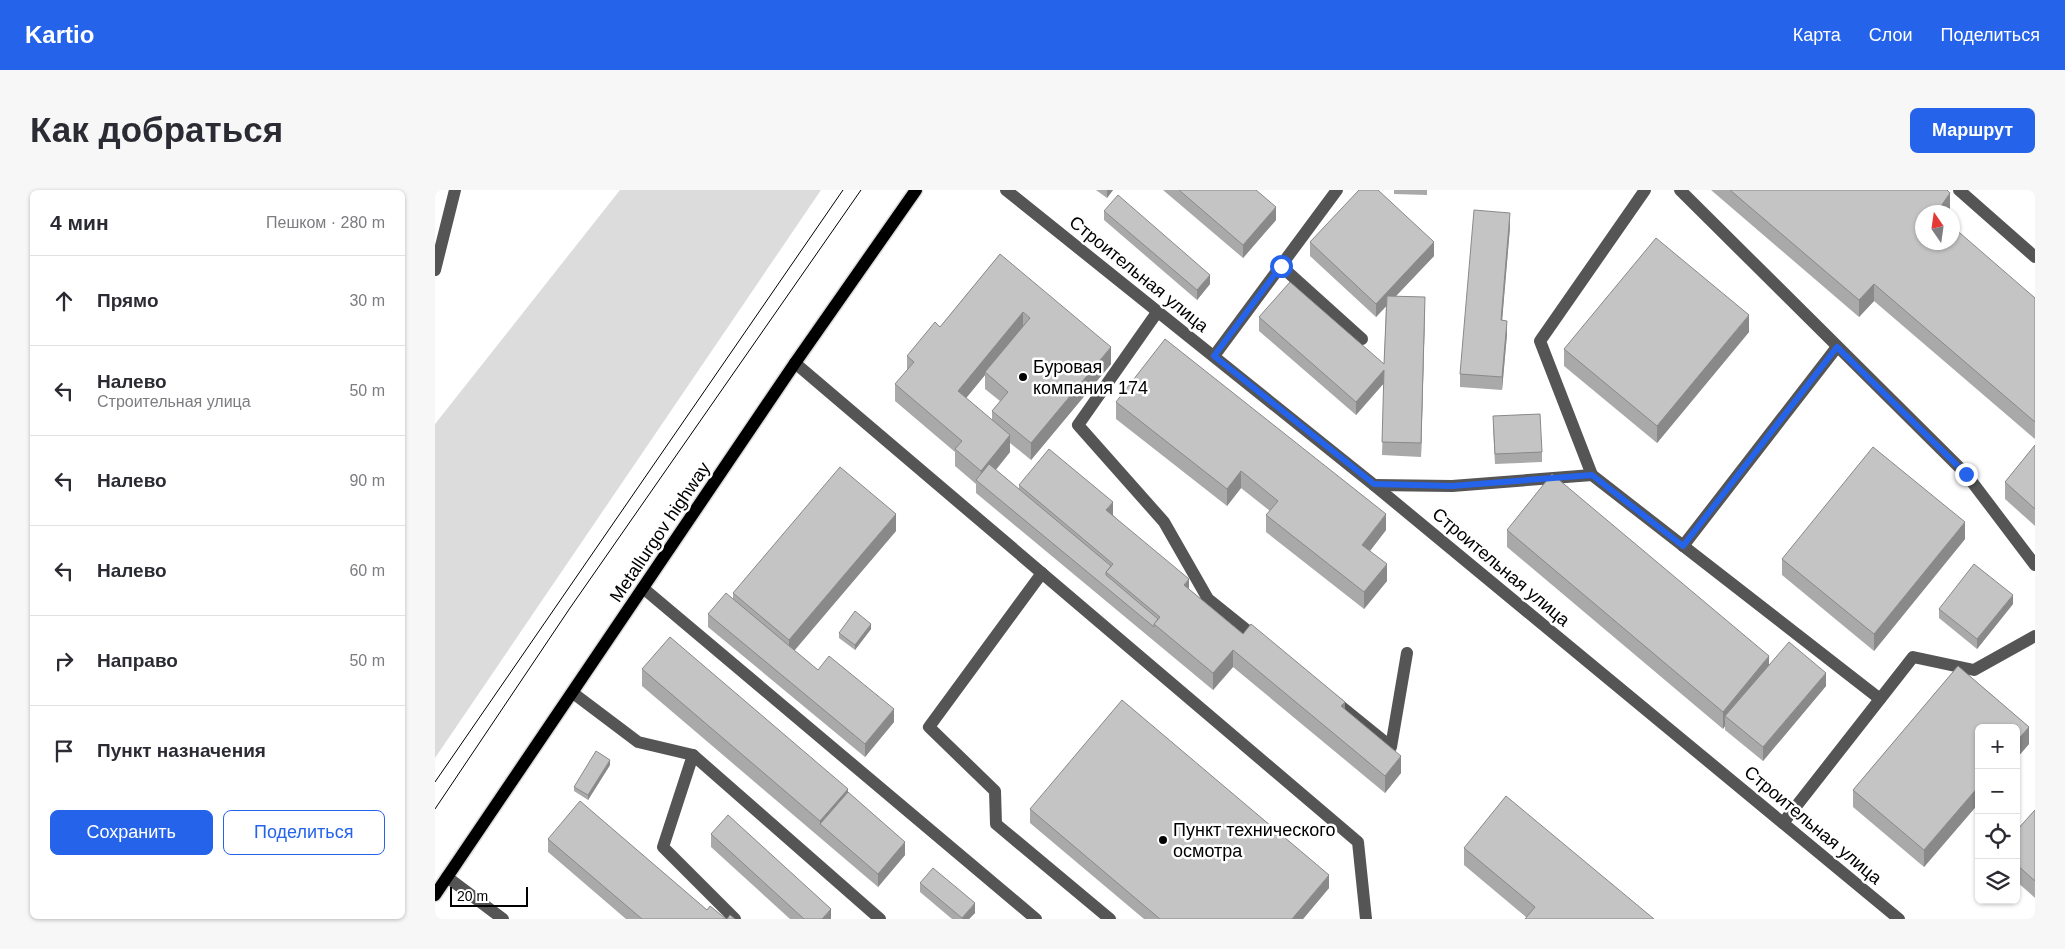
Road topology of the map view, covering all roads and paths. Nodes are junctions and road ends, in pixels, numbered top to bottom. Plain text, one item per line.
1 (455, 190) edge
2 (916, 190) edge
3 (1006, 190) edge
4 (1337, 190) edge
5 (1645, 190) edge
6 (1680, 190) edge
7 (1959, 190) edge
8 (2035, 257) edge
9 (1281, 266) junction
10 (435, 270) edge
11 (1158, 311) junction
12 (1362, 339) dead end
13 (1837, 347) junction
14 (1214, 356) junction
15 (795, 363) junction
16 (1592, 475) junction
17 (1374, 484) junction
18 (1683, 546) junction
19 (2035, 565) edge
20 (1042, 573) junction
21 (643, 588) junction
22 (2035, 636) edge
23 (1269, 648) edge
24 (1407, 653) dead end
25 (1323, 691) edge
26 (573, 693) junction
27 (1880, 699) junction
28 (693, 755) junction
29 (1783, 823) junction
30 (447, 877) junction
31 (435, 895) edge
32 (503, 919) edge
33 (735, 919) edge
34 (880, 919) edge
35 (1036, 919) edge
36 (1110, 919) edge
37 (1366, 919) edge
38 (1899, 919) edge

1 - 10 street
2 - 15 main road, Metallurgov highway
3 - 11 street, Строительная улица
4 - 9 street
5 - 16 street
6 - 13 street
7 - 8 street
9 - 12 street
9 - 14 street
11 - 14 street, Строительная улица
11 - 23 street
13 - 18 street
13 - 19 street
14 - 17 street, Строительная улица
15 - 20 street
15 - 21 main road, Metallurgov highway
16 - 17 street
16 - 18 street
17 - 29 street, Строительная улица
18 - 27 street
20 - 36 street
20 - 37 street
21 - 26 main road, Metallurgov highway
21 - 35 street
22 - 27 street
24 - 25 street
26 - 28 street
26 - 30 main road, Metallurgov highway
27 - 29 street
28 - 33 street
28 - 34 street
29 - 38 street, Строительная улица
30 - 31 main road, Metallurgov highway
30 - 32 street

